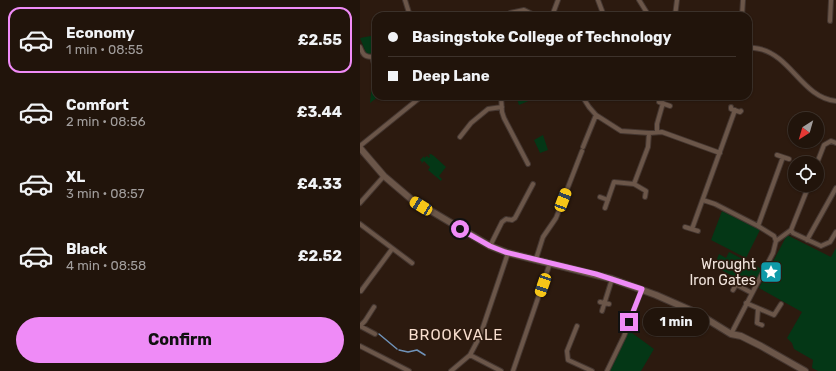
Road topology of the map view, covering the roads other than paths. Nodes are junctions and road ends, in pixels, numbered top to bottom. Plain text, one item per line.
1 (404, 0) edge
2 (558, 0) edge
3 (598, 0) edge
4 (639, 0) edge
5 (677, 0) edge
6 (743, 0) edge
7 (831, 0) edge
8 (408, 12) edge
9 (515, 12) edge
10 (528, 12) edge
11 (554, 12) edge
12 (602, 12) edge
13 (646, 12) edge
14 (676, 12) edge
15 (742, 12) edge
16 (830, 21) dead end
17 (360, 47) edge
18 (752, 48) edge
19 (372, 57) edge
20 (417, 100) edge
21 (501, 100) edge
22 (585, 100) edge
23 (836, 102) edge
24 (670, 106) dead end
25 (502, 107) junction
26 (740, 111) dead end
27 (596, 115) junction
28 (656, 132) junction
29 (649, 133) junction
30 (460, 137) dead end
31 (836, 143) edge
32 (360, 147) edge
33 (720, 153) junction
34 (778, 155) dead end
35 (820, 156) edge
36 (783, 157) junction
37 (788, 159) edge
38 (528, 164) dead end
39 (384, 176) junction
40 (533, 184) dead end
41 (634, 184) junction
42 (836, 188) edge
43 (805, 192) edge
44 (600, 197) dead end
45 (645, 197) dead end
46 (608, 200) junction
47 (703, 200) junction
48 (360, 202) edge
49 (605, 208) dead end
50 (360, 224) edge
51 (758, 226) junction
52 (685, 227) dead end
53 (692, 229) junction
54 (791, 230) junction
55 (698, 231) dead end
56 (836, 232) edge
57 (807, 240) junction
58 (776, 241) junction
59 (490, 246) junction
60 (392, 249) junction
61 (508, 253) junction
62 (536, 259) junction
63 (412, 263) dead end
64 (550, 263) junction
65 (612, 279) junction
66 (739, 280) dead end
67 (737, 285) junction
68 (642, 289) junction
69 (733, 290) dead end
70 (362, 292) edge
71 (752, 293) junction
72 (746, 303) junction
73 (780, 304) dead end
74 (374, 307) dead end
75 (758, 309) junction
76 (602, 311) dead end
77 (762, 325) dead end
78 (360, 326) edge
79 (577, 326) dead end
80 (375, 334) dead end
81 (731, 334) junction
82 (360, 346) edge
83 (470, 355) junction
84 (409, 371) edge
85 (451, 371) edge
86 (501, 371) edge
87 (513, 371) edge
88 (592, 371) edge
89 (607, 371) edge
90 (805, 371) edge

1 - 8 street
2 - 11 street
3 - 12 street
4 - 13 street
5 - 14 street
6 - 15 street
7 - 16 street
9 - 10 street
17 - 19 street
18 - 23 street
20 - 32 street
21 - 25 street
22 - 27 street
24 - 28 street
25 - 30 street
25 - 38 street
26 - 33 street
27 - 29 street
27 - 62 street
28 - 29 street
28 - 33 street
29 - 41 street
31 - 35 street
32 - 39 street
33 - 47 street
34 - 36 street
36 - 37 street
36 - 51 street
39 - 48 street
39 - 59 street
40 - 59 street
41 - 45 street
41 - 46 street
42 - 57 street
43 - 54 street
44 - 46 street
46 - 49 street
47 - 51 street
47 - 53 street
50 - 60 street
51 - 58 street
52 - 53 street
53 - 55 street
54 - 57 street
54 - 58 street
56 - 57 street
58 - 71 street
59 - 61 street
60 - 63 street
60 - 70 street
61 - 62 street
61 - 83 street
62 - 64 street
64 - 65 street
64 - 87 street
65 - 68 street
65 - 76 street
66 - 67 street
67 - 69 street
67 - 71 street
68 - 81 street
68 - 89 street
71 - 72 street
72 - 75 street
72 - 81 street
73 - 75 street
74 - 78 street
75 - 77 street
78 - 80 street
79 - 88 street
81 - 90 street
82 - 84 street
83 - 85 street
83 - 86 street

